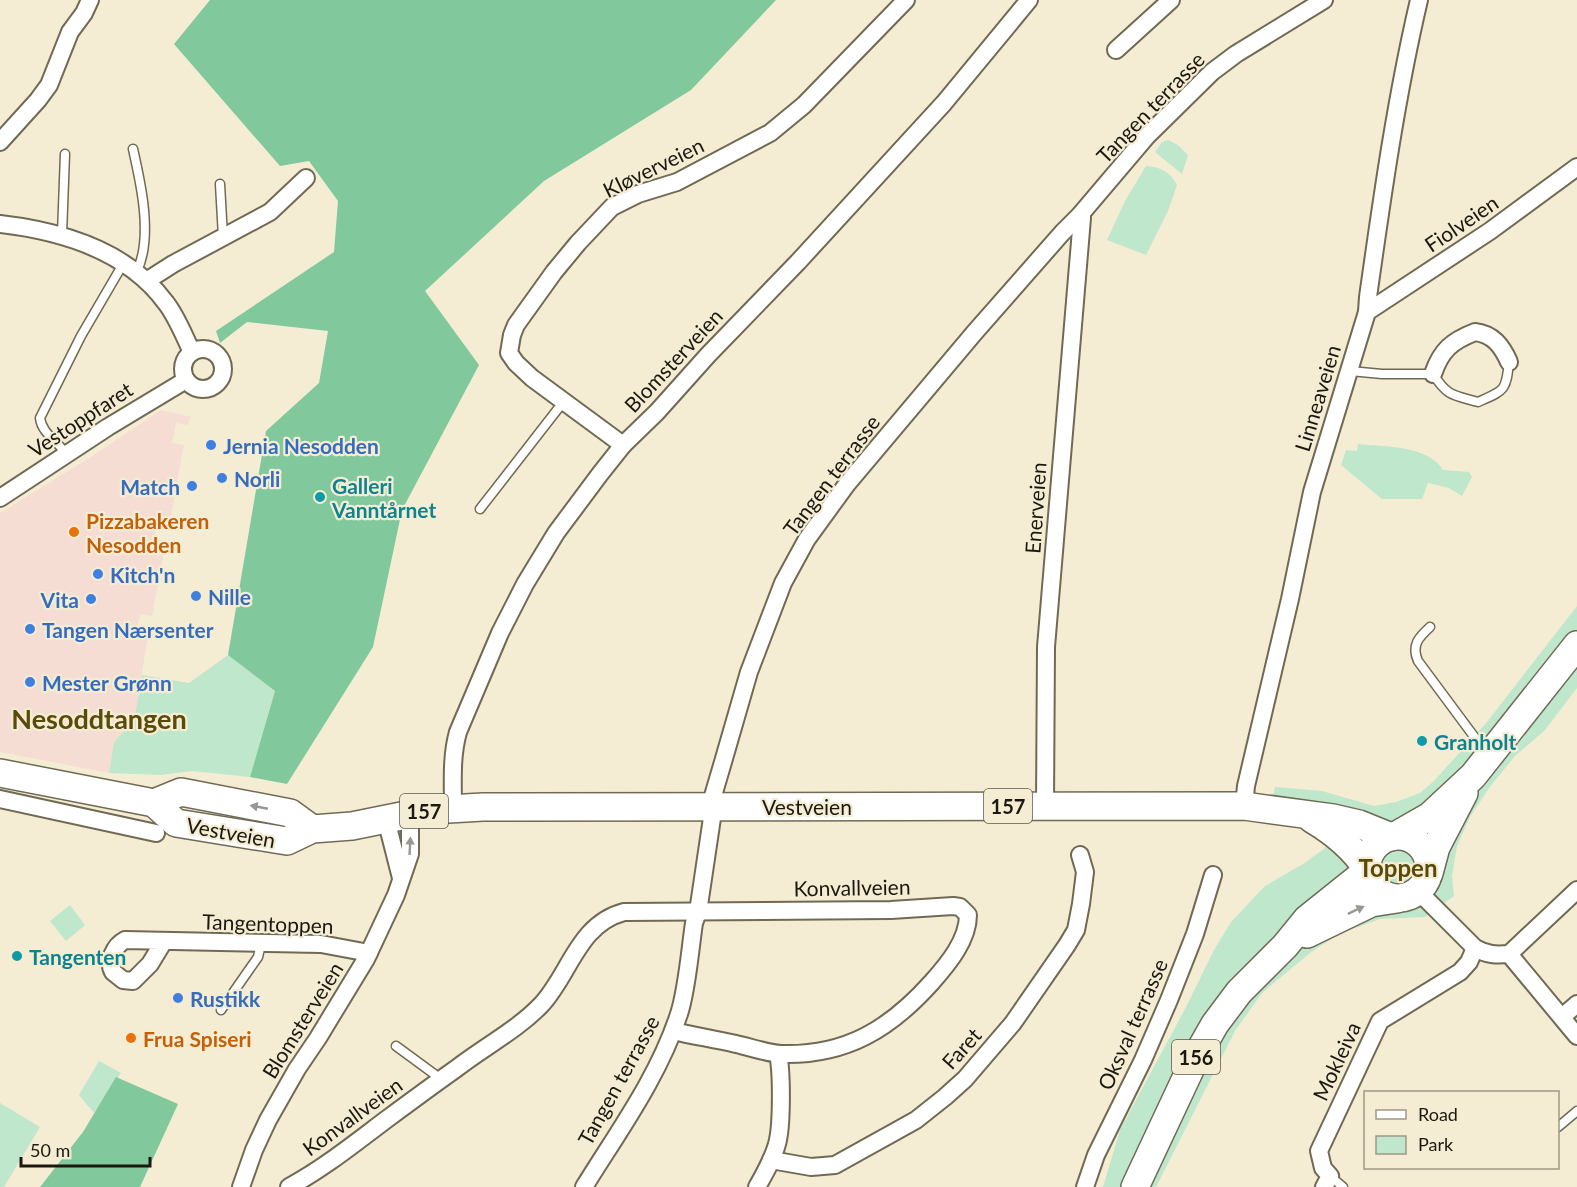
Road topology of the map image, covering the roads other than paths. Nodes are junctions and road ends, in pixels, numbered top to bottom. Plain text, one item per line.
1 (90, 0) edge
2 (906, 0) edge
3 (1029, 0) edge
4 (1171, 0) edge
5 (1324, 0) edge
6 (1419, 0) edge
7 (1116, 50) dead end
8 (0, 142) edge
9 (133, 149) dead end
10 (65, 154) dead end
11 (1577, 167) edge
12 (306, 178) dead end
13 (220, 184) dead end
14 (1080, 215) junction
15 (0, 224) edge
16 (62, 234) junction
17 (223, 237) junction
18 (136, 272) junction
19 (1367, 312) junction
20 (192, 352) junction
21 (1509, 362) joint
22 (1350, 371) junction
23 (1433, 374) junction
24 (186, 380) junction
25 (564, 401) junction
26 (623, 446) junction
27 (66, 454) junction
28 (0, 498) edge
29 (480, 509) dead end
30 (1430, 627) dead end
31 (1577, 645) edge
32 (1481, 766) junction
33 (0, 773) edge
34 (0, 799) edge
35 (1045, 805) junction
36 (1244, 806) junction
37 (712, 807) junction
38 (453, 809) junction
39 (1304, 814) junction
40 (398, 816) junction
41 (156, 833) dead end
42 (1393, 836) junction
43 (1080, 855) dead end
44 (1367, 870) junction
45 (1213, 875) dead end
46 (401, 878) junction
47 (1415, 888) junction
48 (1577, 890) edge
49 (698, 912) junction
50 (164, 941) dead end
51 (261, 944) junction
52 (1285, 946) junction
53 (1475, 948) junction
54 (369, 953) junction
55 (1509, 954) junction
56 (1577, 1004) edge
57 (221, 1010) dead end
58 (1563, 1016) junction
59 (673, 1031) junction
60 (1577, 1036) edge
61 (396, 1046) dead end
62 (778, 1054) junction
63 (441, 1079) junction
64 (1577, 1110) edge
65 (1559, 1125) edge
66 (771, 1160) junction
67 (1330, 1180) edge
68 (241, 1187) edge
69 (289, 1187) edge
70 (584, 1187) edge
71 (757, 1187) edge
72 (1085, 1187) edge
73 (1135, 1187) edge

1 - 8 street
2 - 25 street, Kløverveien
3 - 26 street, Blomsterveien
4 - 7 street
5 - 14 street, Tangen terrasse
6 - 19 street, Linneaveien
9 - 18 lane
10 - 16 lane
11 - 19 street, Fiolveien
12 - 17 street
13 - 17 lane
14 - 35 street, Enerveien
14 - 37 street, Tangen terrasse
15 - 16 street
16 - 18 street
17 - 18 street
18 - 20 street
18 - 27 lane
19 - 22 street, Linneaveien
20 - 24 street
20 - 24 street
21 - 23 street
21 - 23 lane
22 - 23 lane
22 - 36 street, Linneaveien
24 - 27 street, Vestoppfaret
25 - 26 street, Kløverveien
25 - 29 lane
26 - 38 street, Blomsterveien
27 - 28 street, Vestoppfaret
30 - 32 lane
31 - 32 main road, 156
32 - 42 main road, 156
32 - 47 main road, 156
33 - 40 main road, Vestveien / 157
34 - 41 street
35 - 36 main road, Vestveien / 157
35 - 37 main road, Vestveien / 157
36 - 39 main road, Vestveien / 157
37 - 38 main road, Vestveien / 157
37 - 49 street, Tangen terrasse
38 - 40 main road, Vestveien / 157
39 - 42 main road, Vestveien / 157
39 - 44 main road, Vestveien / 157
40 - 46 street
46 -> 40 street, Blomsterveien
42 - 44 main road, 156
42 - 47 main road
43 - 66 street, Faret
44 - 47 main road
44 - 52 main road, 156
45 - 72 street, Oksval terrasse
46 - 54 street, Blomsterveien
52 -> 47 main road, 156
47 - 53 street
48 - 55 street
49 - 59 street, Tangen terrasse
49 - 62 street, Konvallveien
49 - 63 street, Konvallveien
50 - 51 street, Tangentoppen
51 - 54 street, Tangentoppen
51 - 57 lane
52 - 73 main road, 156
53 - 55 street
53 - 67 street, Mokleiva
54 - 68 street, Blomsterveien
55 - 58 street
56 - 58 street
58 - 60 street
59 - 62 street, Konvallveien
59 - 70 street, Tangen terrasse
61 - 63 lane, Konvallveien
62 - 66 street
63 - 69 street, Konvallveien
64 - 65 lane
66 - 71 street

